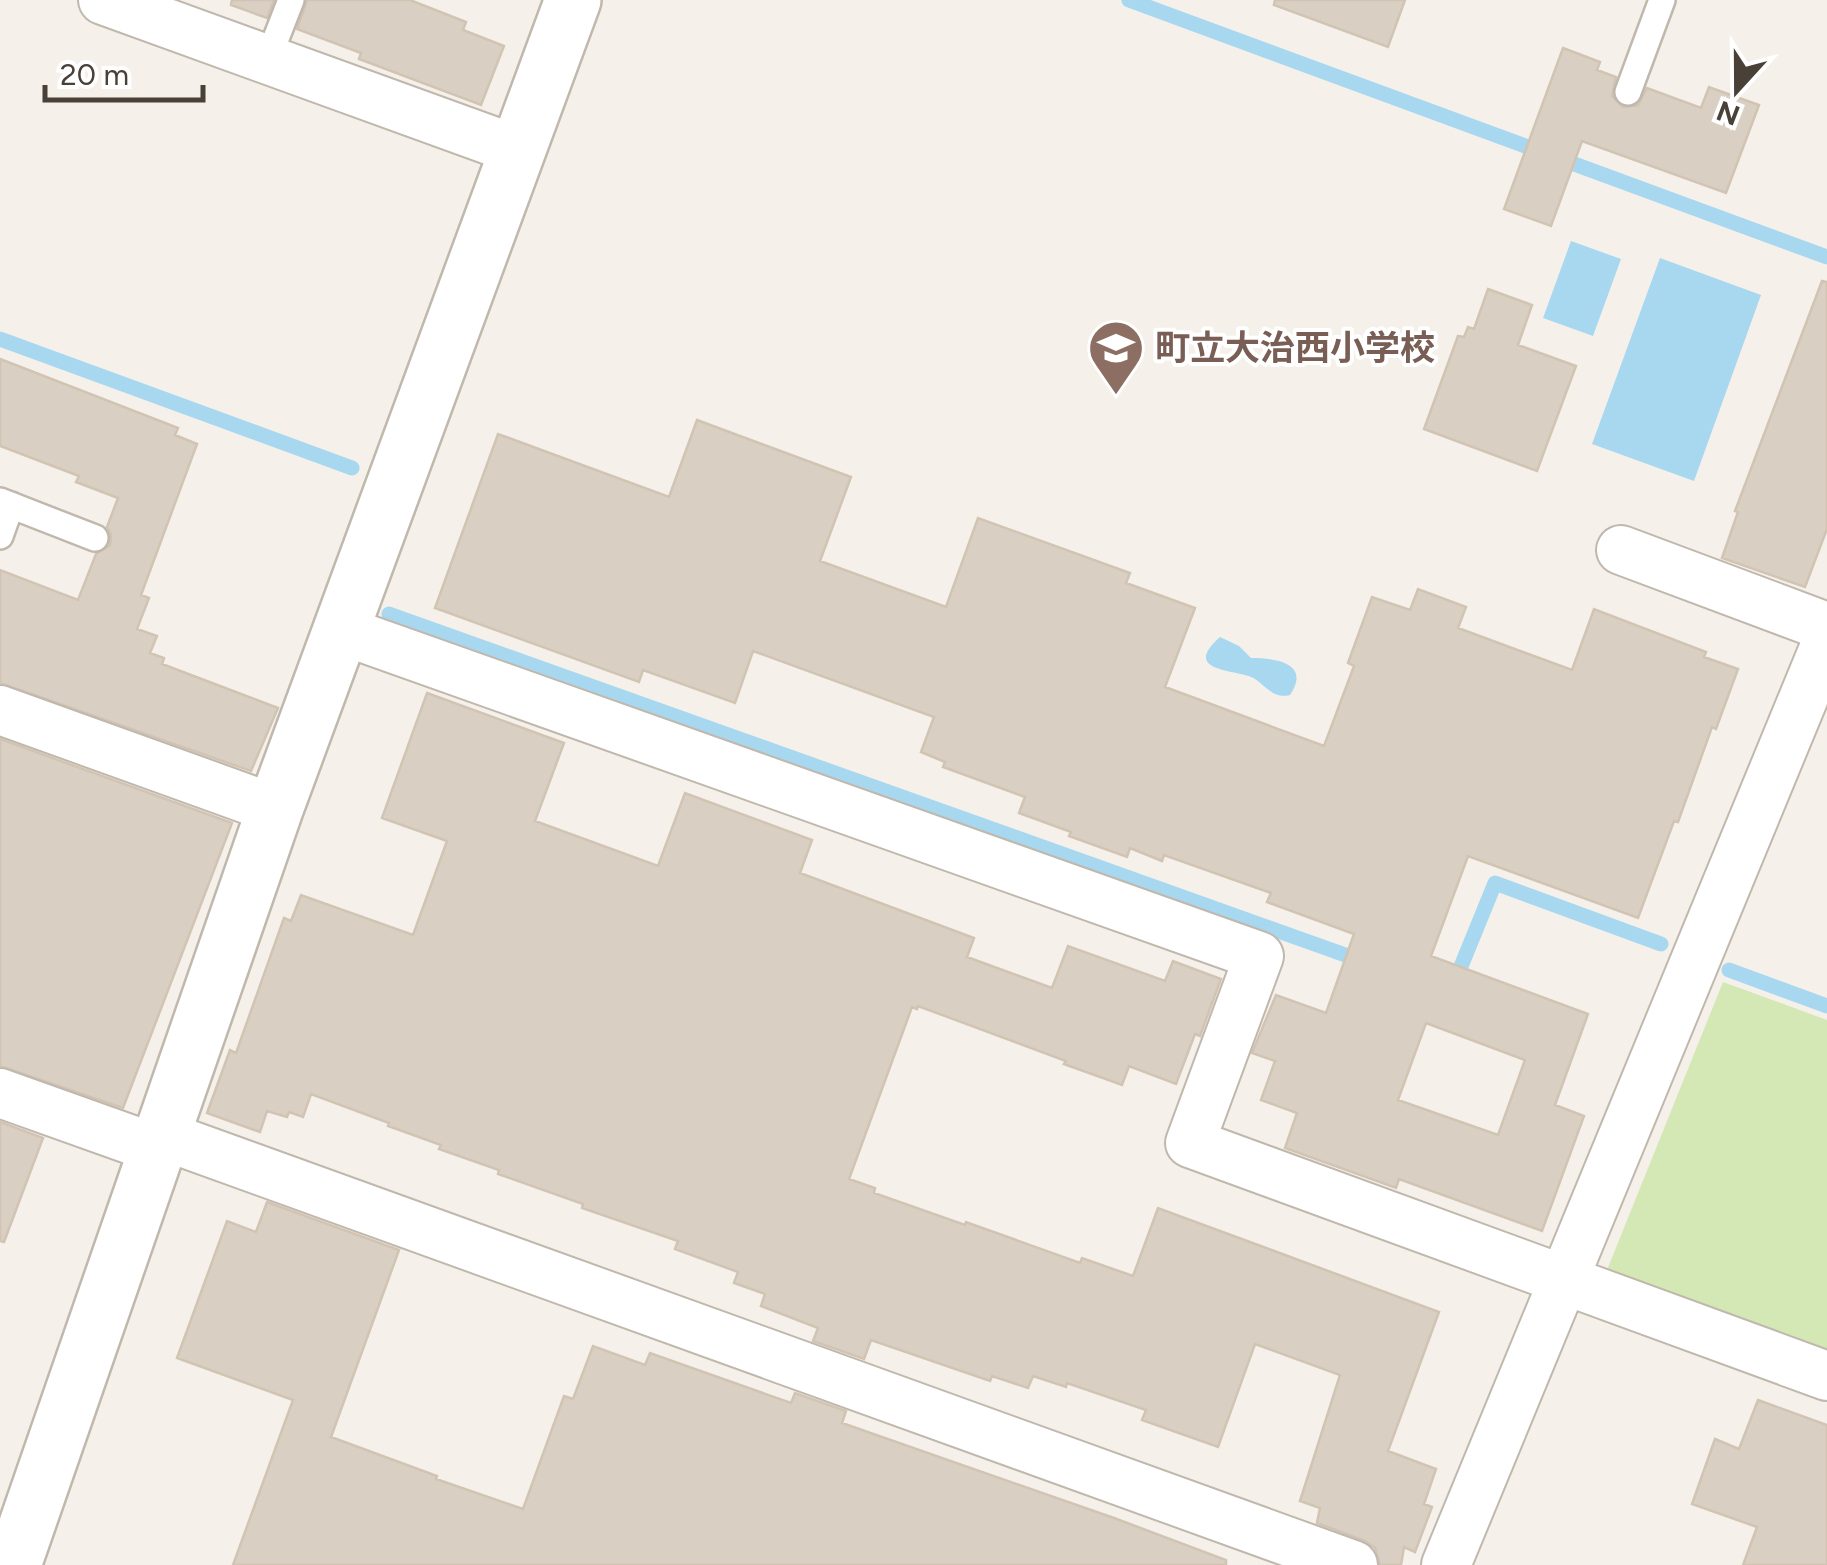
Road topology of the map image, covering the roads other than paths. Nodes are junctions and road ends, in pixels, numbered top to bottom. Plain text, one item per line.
1 (103, 0) edge
2 (291, 0) edge
3 (573, 0) edge
4 (1662, 0) edge
5 (268, 59) junction
6 (1628, 92) dead end
7 (518, 150) junction
8 (6, 503) edge
9 (0, 536) edge
10 (95, 538) dead end
11 (1621, 550) dead end
12 (1827, 627) edge
13 (341, 630) junction
14 (1827, 641) edge
15 (0, 710) edge
16 (276, 809) junction
17 (0, 1094) edge
18 (160, 1142) junction
19 (1564, 1278) junction
20 (1827, 1376) edge
21 (14, 1565) edge
22 (1352, 1565) edge
23 (1446, 1565) edge

1 - 5 street
2 - 5 lane
3 - 7 street
4 - 6 lane
5 - 7 street
7 - 13 street
8 - 9 lane
8 - 10 lane
11 - 12 street
13 - 16 street
13 - 19 street
14 - 19 street
15 - 16 street
16 - 18 street
17 - 18 street
18 - 21 street
18 - 22 street
19 - 20 street
19 - 23 street

